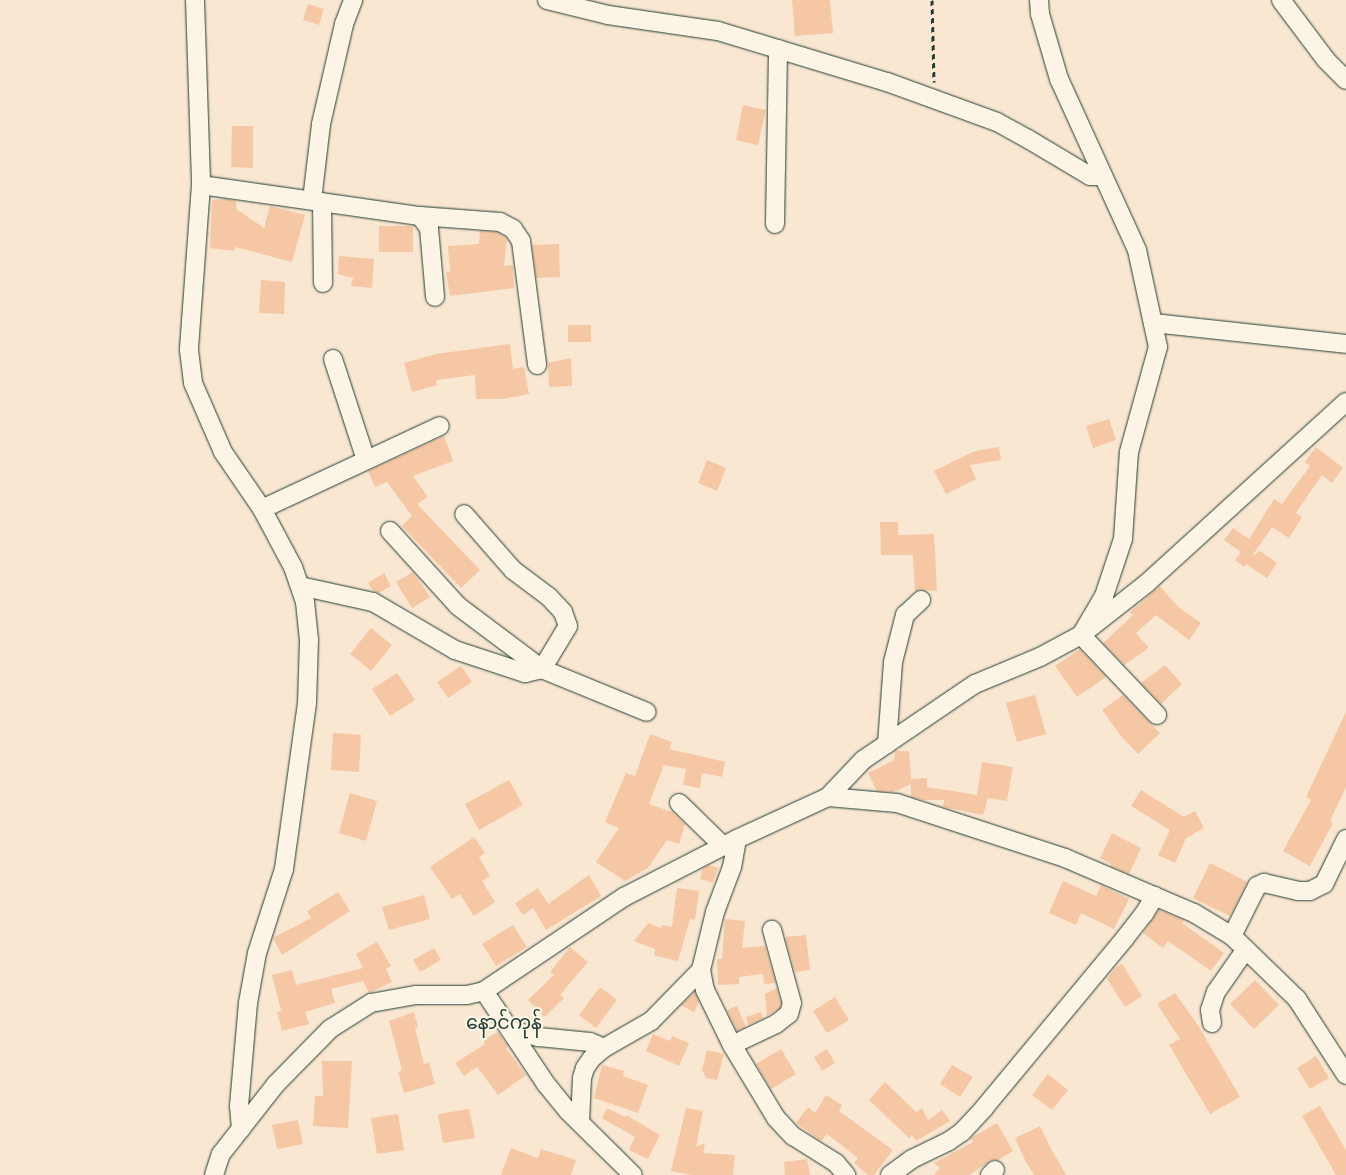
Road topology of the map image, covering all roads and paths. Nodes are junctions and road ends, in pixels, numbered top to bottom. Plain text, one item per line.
1 (195, 0) edge
2 (353, 0) edge
3 (547, 0) edge
4 (932, 0) edge
5 (1039, 0) edge
6 (1281, 0) edge
7 (778, 49) junction
8 (1346, 80) edge
9 (934, 100) junction
10 (1103, 176) junction
11 (201, 185) junction
12 (317, 201) junction
13 (420, 216) junction
14 (775, 224) dead end
15 (323, 283) dead end
16 (434, 297) dead end
17 (1153, 323) junction
18 (1346, 344) edge
19 (332, 359) dead end
20 (537, 365) dead end
21 (1346, 402) edge
22 (440, 426) dead end
23 (366, 460) junction
24 (262, 509) junction
25 (464, 514) dead end
26 (390, 531) dead end
27 (300, 586) junction
28 (922, 600) dead end
29 (1081, 635) junction
30 (542, 669) junction
31 (647, 712) dead end
32 (1157, 715) dead end
33 (887, 744) junction
34 (828, 797) junction
35 (679, 804) dead end
36 (1346, 839) edge
37 (730, 842) junction
38 (1155, 896) junction
39 (772, 930) dead end
40 (1232, 936) junction
41 (1246, 949) junction
42 (701, 970) junction
43 (484, 991) junction
44 (1212, 1023) dead end
45 (510, 1030) junction
46 (732, 1045) junction
47 (604, 1048) junction
48 (1346, 1075) edge
49 (580, 1122) junction
50 (241, 1129) junction
51 (214, 1175) edge
52 (633, 1175) edge
53 (846, 1175) edge
54 (890, 1175) edge

1 - 11 street
2 - 12 street
3 - 7 street
4 - 9 path
5 - 10 street
6 - 8 street
7 - 9 street
7 - 14 street
9 - 10 street
10 - 17 street
11 - 12 street
11 - 24 street
12 - 13 street
12 - 15 street
13 - 16 street
13 - 20 street
17 - 18 street
17 - 29 street
19 - 23 street
21 - 29 street
22 - 23 street
23 - 24 street
24 - 27 street
25 - 30 street
26 - 30 street
27 - 30 street
27 - 50 street
28 - 33 street
29 - 32 street
29 - 33 street
30 - 31 street
33 - 34 street
34 - 37 street
34 - 38 street
35 - 37 street
36 - 40 street
37 - 42 street
37 - 43 street
38 - 40 street
38 - 54 street
39 - 46 street
40 - 41 street
41 - 44 street
41 - 48 street
42 - 46 street
42 - 47 street
43 - 45 street
43 - 50 street
45 - 47 street
45 - 49 street
46 - 53 street
47 - 49 street
49 - 52 street
50 - 51 street

